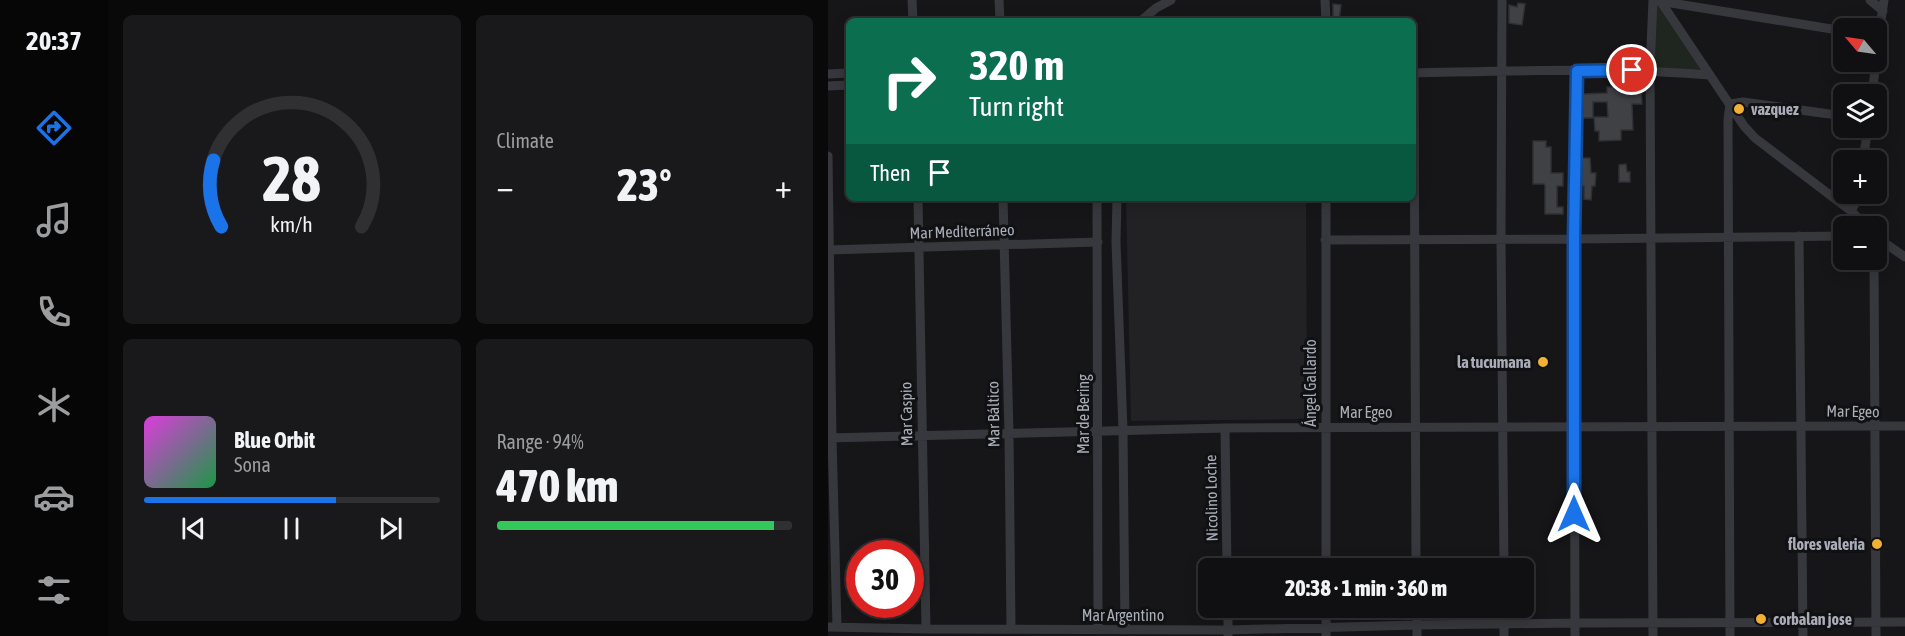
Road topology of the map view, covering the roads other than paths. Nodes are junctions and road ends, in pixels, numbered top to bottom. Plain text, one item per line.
1 (912, 0) edge
2 (999, 0) edge
3 (1170, 0) edge
4 (1325, 0) edge
5 (1502, 0) edge
6 (1870, 0) edge
7 (1884, 0) edge
8 (1657, 1) edge
9 (1883, 11) junction
10 (913, 18) edge
11 (1000, 18) edge
12 (1144, 18) edge
13 (1326, 18) edge
14 (1882, 18) edge
15 (1833, 29) edge
16 (1502, 70) junction
17 (1650, 70) junction
18 (1577, 71) junction
19 (846, 73) edge
20 (1416, 73) edge
21 (828, 74) edge
22 (1710, 75) junction
23 (828, 86) edge
24 (846, 86) edge
25 (1730, 104) junction
26 (1833, 114) edge
27 (828, 156) edge
28 (918, 201) edge
29 (1002, 201) edge
30 (1097, 201) edge
31 (1117, 201) edge
32 (1326, 201) edge
33 (1415, 201) edge
34 (1855, 204) edge
35 (1851, 211) junction
36 (1856, 216) edge
37 (1799, 236) junction
38 (1833, 236) edge
39 (1730, 237) junction
40 (1652, 238) junction
41 (1415, 239) junction
42 (1501, 239) junction
43 (1574, 239) junction
44 (1325, 240) junction
45 (1098, 242) junction
46 (1887, 244) edge
47 (1003, 245) junction
48 (920, 248) junction
49 (829, 250) edge
50 (1905, 256) edge
51 (1874, 270) edge
52 (1801, 425) junction
53 (1574, 426) junction
54 (1653, 426) junction
55 (1729, 426) junction
56 (1875, 426) junction
57 (1905, 426) edge
58 (1415, 427) junction
59 (1503, 427) junction
60 (1225, 428) junction
61 (1325, 428) junction
62 (1099, 430) junction
63 (1123, 430) junction
64 (1009, 433) junction
65 (922, 435) junction
66 (830, 438) edge
67 (1227, 558) edge
68 (1326, 558) edge
69 (1416, 558) edge
70 (1504, 558) edge
71 (1417, 618) edge
72 (1504, 618) edge
73 (1653, 622) junction
74 (1876, 622) junction
75 (1905, 622) edge
76 (1575, 623) junction
77 (1731, 623) junction
78 (1803, 623) junction
79 (1504, 624) junction
80 (1417, 625) junction
81 (832, 627) edge
82 (926, 629) junction
83 (1011, 629) junction
84 (1098, 630) junction
85 (1125, 630) junction
86 (1326, 631) edge
87 (1143, 633) edge
88 (1228, 633) edge
89 (1417, 636) edge
90 (1504, 636) edge
91 (1575, 636) edge
92 (1653, 636) edge
93 (1730, 636) edge
94 (1803, 636) edge
95 (1876, 636) edge

1 - 10 street
2 - 11 street
3 - 12 street
4 - 13 street
5 - 16 street
6 - 9 street
7 - 9 street
8 - 15 street
8 - 17 street
8 - 22 street
9 - 14 street
16 - 18 street
16 - 20 street
16 - 42 street
17 - 18 street
17 - 22 street
17 - 40 street
18 - 43 street
19 - 21 street
22 - 25 street
23 - 24 street
25 - 26 street
25 - 35 street
25 - 39 street
27 - 49 street
28 - 48 street, Mar Caspio
29 - 47 street, Mar Báltico
30 - 45 street, Mar de Bering
31 - 63 street
32 - 44 street, Ángel Gallardo
33 - 41 street
34 - 35 street
35 - 36 street
37 - 38 street
37 - 39 street
37 - 52 street
39 - 40 street
39 - 55 street
40 - 43 street
40 - 54 street
41 - 42 street
41 - 44 street
41 - 58 street
42 - 43 street
42 - 59 street
43 - 53 street
44 - 61 street, Ángel Gallardo
45 - 47 street, Mar Mediterráneo
45 - 62 street, Mar de Bering
46 - 50 street
47 - 48 street, Mar Mediterráneo
47 - 64 street, Mar Báltico
48 - 49 street, Mar Mediterráneo
48 - 65 street, Mar Caspio
49 - 66 street
51 - 56 street
52 - 55 street, Mar Egeo
52 - 56 street, Mar Egeo
52 - 78 street
53 - 54 street, Mar Egeo
53 - 59 street, Mar Egeo
53 - 76 street
54 - 55 street, Mar Egeo
54 - 73 street
55 - 77 street
56 - 57 street, Mar Egeo
56 - 74 street
58 - 59 street, Mar Egeo
58 - 61 street, Mar Egeo
58 - 69 street
59 - 70 street
60 - 61 street, Mar Egeo
60 - 63 street, Mar Egeo
60 - 67 street, Nicolino Loche
61 - 68 street, Ángel Gallardo
62 - 63 street, Mar Egeo
62 - 64 street, Mar Egeo
62 - 84 street, Mar de Bering
63 - 85 street
64 - 65 street, Mar Egeo
64 - 83 street, Mar Báltico
65 - 66 street, Mar Egeo
65 - 82 street, Mar Caspio
66 - 81 street
71 - 80 street
72 - 79 street
73 - 76 street, Mar Argentino
73 - 77 street, Mar Argentino
73 - 92 street
74 - 75 street, Mar Argentino
74 - 78 street, Mar Argentino
74 - 95 street
76 - 79 street, Mar Argentino
76 - 91 street
77 - 78 street, Mar Argentino
77 - 93 street
78 - 94 street
79 - 80 street, Mar Argentino
79 - 90 street
80 - 86 street, Mar Argentino
80 - 89 street
81 - 82 street, Mar Argentino
82 - 83 street, Mar Argentino
83 - 84 street, Mar Argentino
84 - 85 street, Mar Argentino
85 - 87 street, Mar Argentino
86 - 88 street, Mar Argentino
87 - 88 street, Mar Argentino

